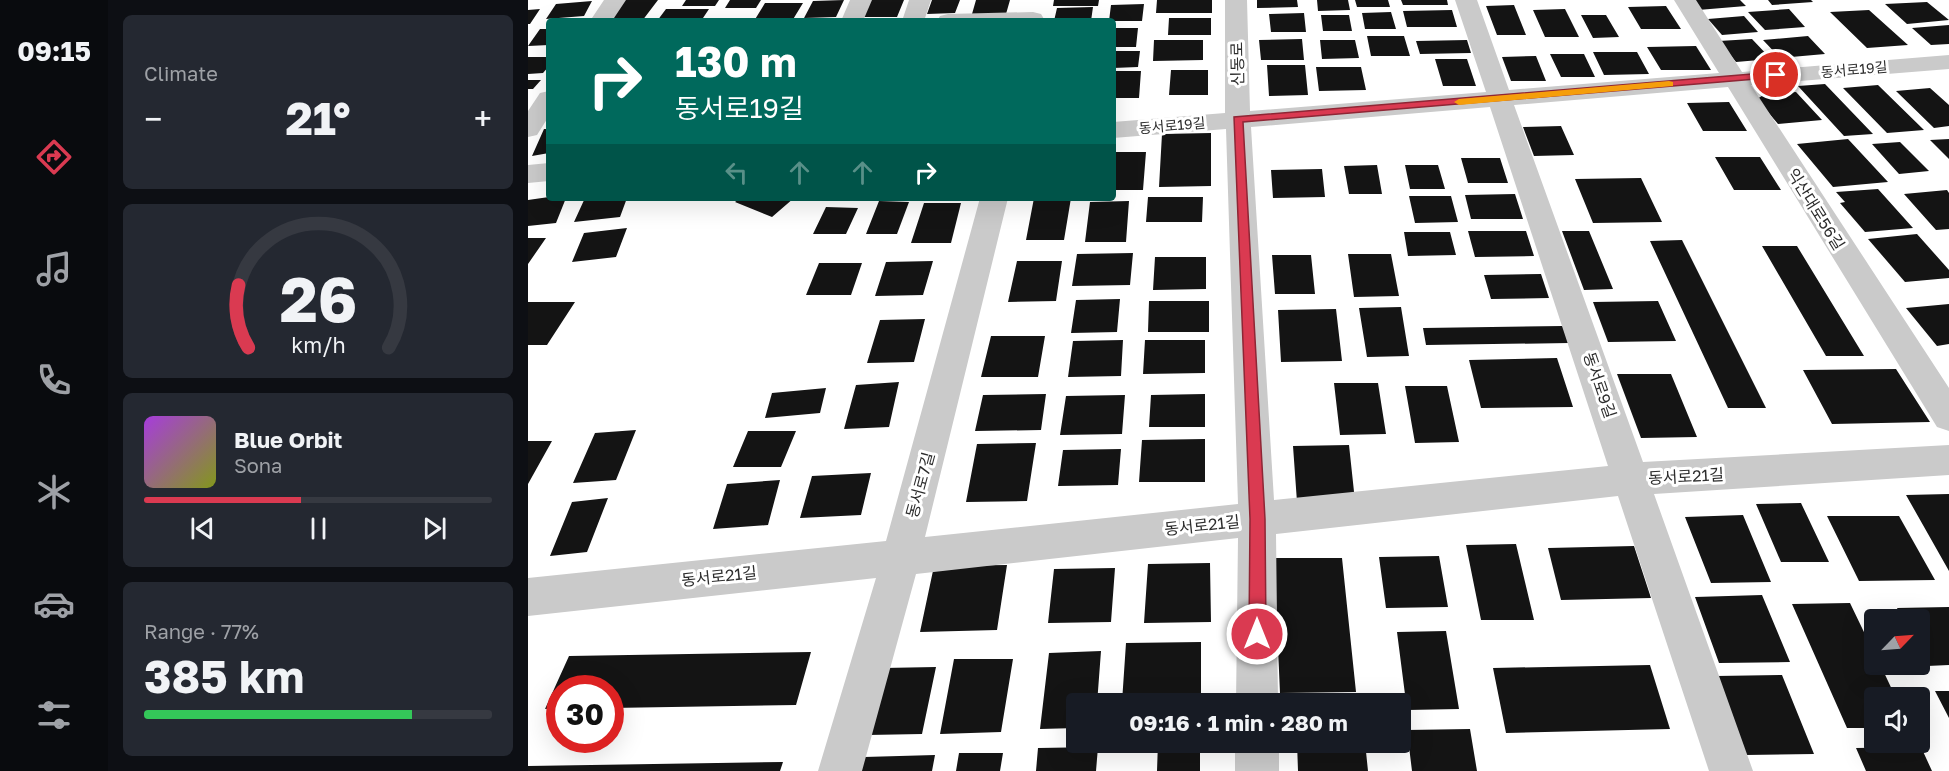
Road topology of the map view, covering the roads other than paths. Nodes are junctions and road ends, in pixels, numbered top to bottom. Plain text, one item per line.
1 (615, 0) edge
2 (861, 0) edge
3 (920, 0) edge
4 (1236, 0) edge
5 (1466, 0) edge
6 (1684, 0) edge
7 (1035, 13) edge
8 (603, 18) edge
9 (853, 18) edge
10 (914, 18) edge
11 (981, 18) edge
12 (1949, 62) edge
13 (1733, 79) junction
14 (1500, 98) junction
15 (546, 102) edge
16 (1238, 120) junction
17 (528, 129) edge
18 (1116, 130) edge
19 (546, 172) edge
20 (528, 174) edge
21 (993, 201) edge
22 (1949, 417) edge
23 (1949, 460) edge
24 (1632, 479) junction
25 (1257, 519) junction
26 (901, 557) junction
27 (528, 597) edge
28 (1257, 693) edge
29 (1257, 753) edge
30 (840, 771) edge
31 (1257, 771) edge
32 (1731, 771) edge

1 - 8 street
2 - 9 street
3 - 10 street
4 - 16 street, 신동로
5 - 14 street, 동서로9길
6 - 13 street, 익산대로56길
7 - 11 street
12 - 13 street, 동서로19길
13 - 14 street, 동서로19길
13 - 22 street, 익산대로56길
14 - 16 street, 동서로19길
14 - 24 street, 동서로9길
15 - 17 street
16 - 18 street, 동서로19길
16 - 25 street, 신동로
19 - 20 street
21 - 26 street, 동서로7길
23 - 24 street, 동서로21길
24 - 25 street, 동서로21길
24 - 32 street, 동서로9길
25 - 26 street, 동서로21길
25 - 28 street, 신동로
26 - 27 street, 동서로21길
26 - 30 street, 동서로7길
29 - 31 street

